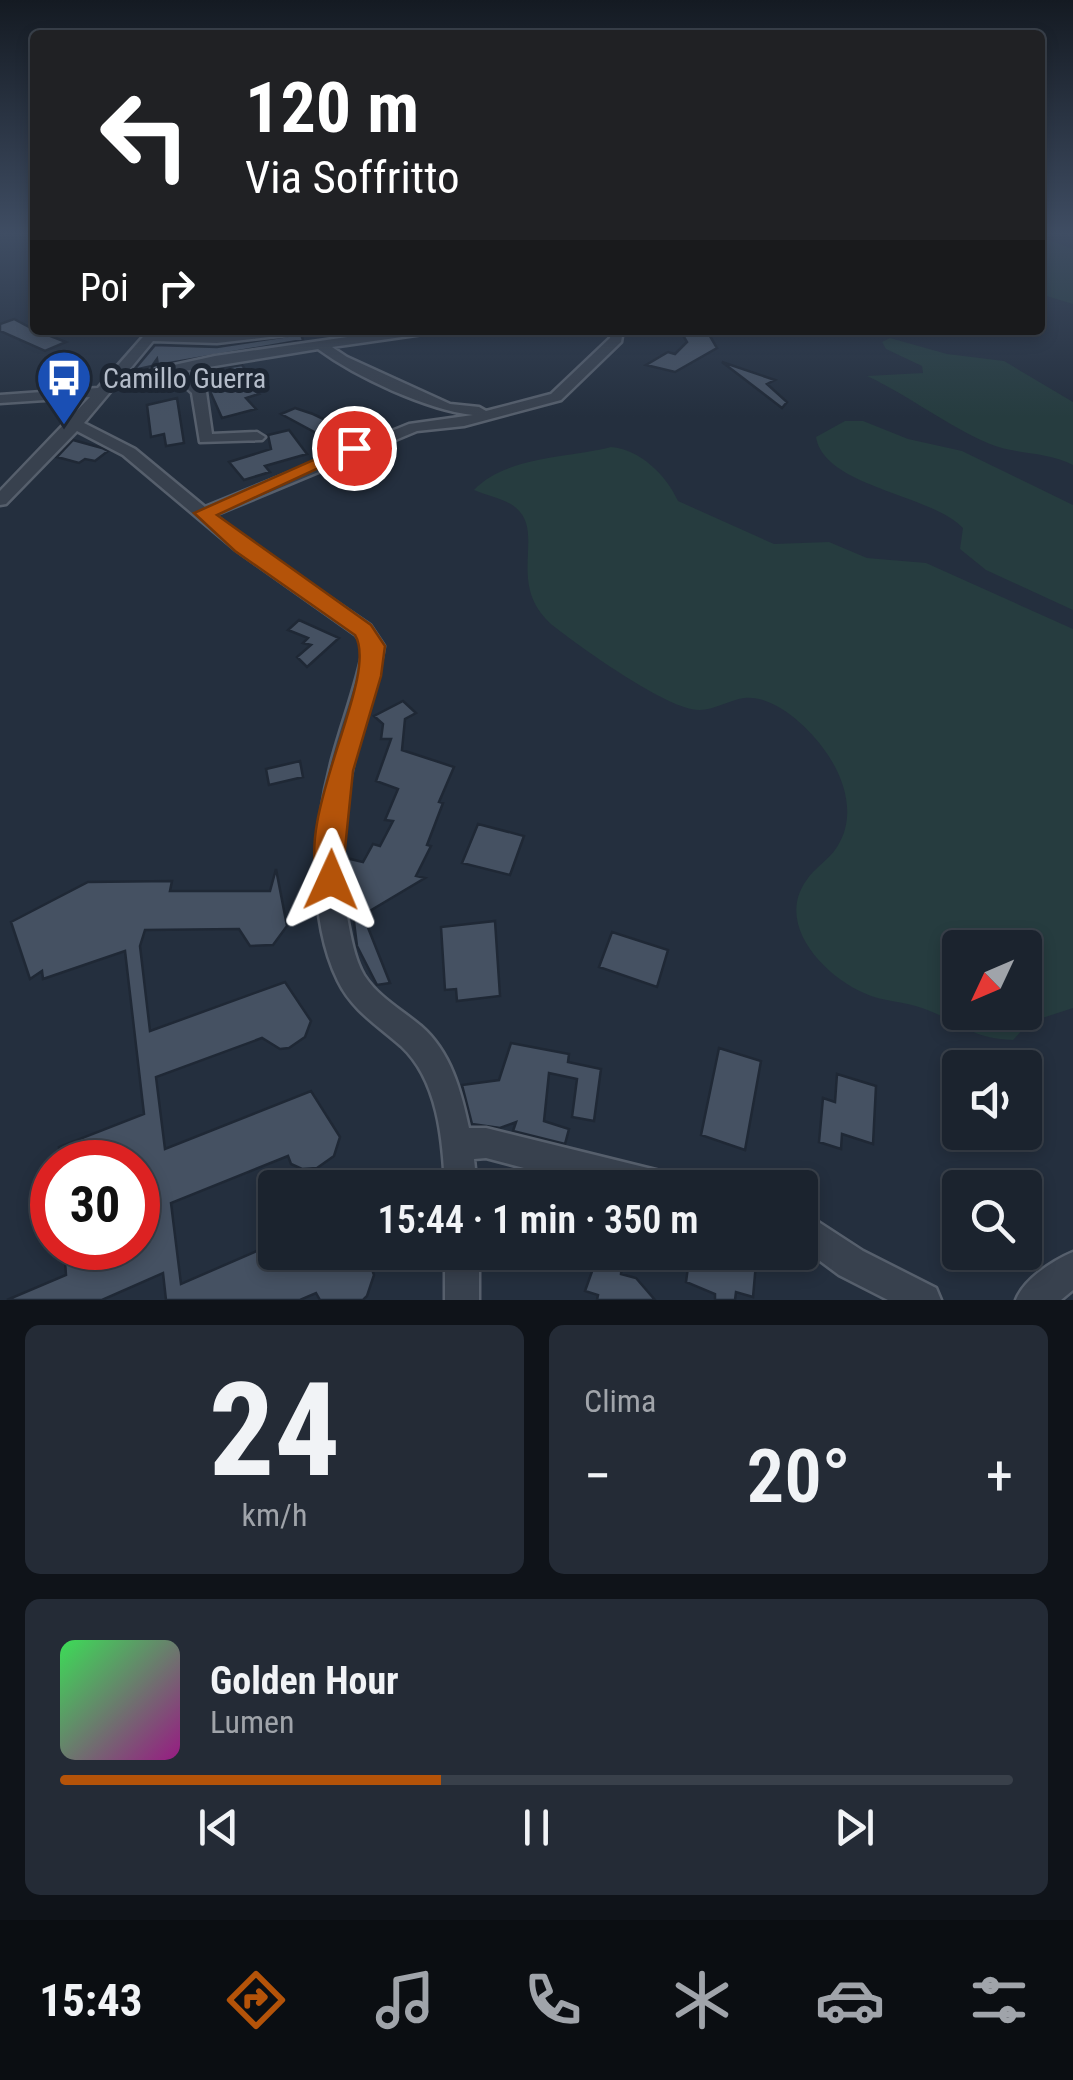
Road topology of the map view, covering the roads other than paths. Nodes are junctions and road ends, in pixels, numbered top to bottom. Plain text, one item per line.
1 (150, 335) edge
2 (171, 335) edge
3 (256, 335) edge
4 (389, 335) edge
5 (616, 335) edge
6 (322, 345) junction
7 (176, 370) junction
8 (107, 388) junction
9 (0, 399) edge
10 (509, 412) junction
11 (75, 424) junction
12 (257, 437) dead end
13 (0, 500) edge
14 (204, 513) junction
15 (461, 1144) junction
16 (461, 1170) edge
17 (593, 1170) edge
18 (818, 1239) edge
19 (1073, 1269) edge
20 (462, 1270) edge
21 (462, 1300) edge
22 (924, 1300) edge
23 (1033, 1300) edge

1 - 8 street
2 - 3 street
4 - 6 street
5 - 10 street
6 - 7 street
6 - 10 street
7 - 8 street
7 - 12 street
8 - 9 street
8 - 11 street
10 - 14 street
11 - 13 street
11 - 14 street
14 - 15 street
15 - 16 street
15 - 17 street
18 - 22 street
19 - 23 street
20 - 21 street

